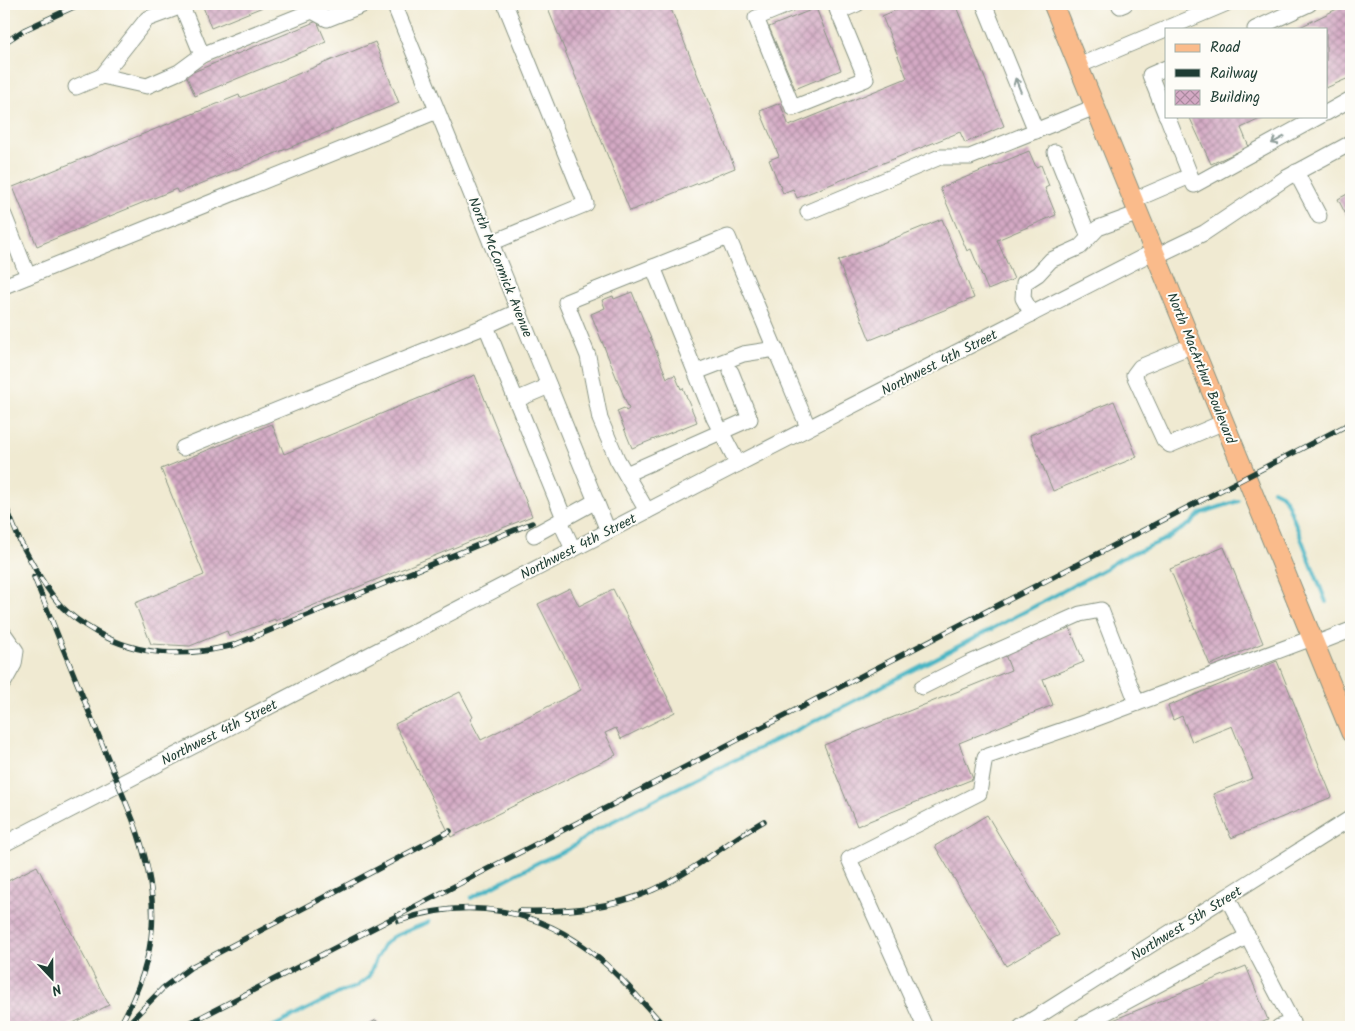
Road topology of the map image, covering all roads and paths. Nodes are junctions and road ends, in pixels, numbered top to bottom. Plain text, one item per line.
1 (365, 4) edge
2 (394, 4) edge
3 (505, 4) edge
4 (790, 4) edge
5 (857, 4) edge
6 (984, 4) edge
7 (1053, 4) edge
8 (1119, 4) edge
9 (1125, 4) edge
10 (1225, 4) edge
11 (1309, 4) edge
12 (182, 5) edge
13 (836, 8) edge
14 (1184, 25) edge
15 (1256, 28) edge
16 (1165, 32) edge
17 (202, 55) junction
18 (1078, 66) junction
19 (1165, 68) edge
20 (102, 76) junction
21 (76, 87) dead end
22 (1351, 99) edge
23 (1095, 107) junction
24 (437, 111) junction
25 (1328, 112) edge
26 (1165, 113) edge
27 (1167, 118) edge
28 (1316, 118) edge
29 (1036, 131) junction
30 (1351, 143) edge
31 (1055, 152) dead end
32 (1296, 172) junction
33 (1190, 176) junction
34 (1136, 206) junction
35 (808, 212) dead end
36 (4, 215) edge
37 (1319, 216) dead end
38 (1089, 237) junction
39 (491, 243) junction
40 (9, 245) edge
41 (1155, 253) junction
42 (653, 267) junction
43 (28, 276) junction
44 (4, 286) edge
45 (519, 311) junction
46 (1032, 314) junction
47 (486, 326) junction
48 (1193, 345) junction
49 (776, 349) junction
50 (696, 372) junction
51 (732, 372) dead end
52 (549, 386) junction
53 (516, 400) junction
54 (1224, 422) junction
55 (808, 428) junction
56 (722, 433) junction
57 (183, 448) dead end
58 (738, 464) junction
59 (626, 474) junction
60 (596, 501) junction
61 (647, 511) junction
62 (562, 519) junction
63 (608, 531) junction
64 (534, 535) dead end
65 (573, 549) junction
66 (1351, 630) edge
67 (4, 634) edge
68 (1314, 641) junction
69 (4, 682) edge
70 (922, 687) dead end
71 (1137, 703) junction
72 (1351, 733) edge
73 (1351, 818) edge
74 (4, 844) edge
75 (1227, 897) junction
76 (1248, 936) junction
77 (925, 1027) edge
78 (1021, 1027) edge
79 (1082, 1027) edge
80 (1279, 1027) edge

1 - 17 street
2 - 24 street, North McCormick Avenue
3 - 39 street
4 - 13 street
5 - 13 street
29 -> 6 street
7 - 18 main road, North MacArthur Boulevard
8 - 9 street
10 - 14 street
11 - 15 street
12 - 17 street
12 - 20 street
16 - 18 street
17 - 20 street
18 - 23 main road, North MacArthur Boulevard
19 - 26 street
20 - 21 street
22 - 25 street
23 - 29 street
23 - 34 main road, North MacArthur Boulevard
24 - 39 street, North McCormick Avenue
24 - 43 street
27 - 33 street
28 -> 33 street
29 - 35 street
30 - 32 street, Northwest 4th Street
31 - 38 street
32 - 37 street
32 - 41 street, Northwest 4th Street
33 - 34 street
34 - 38 street
34 - 41 main road, North MacArthur Boulevard
36 - 40 street
38 - 46 street
39 - 45 street, North McCormick Avenue
40 - 43 street
41 - 46 street, Northwest 4th Street
41 - 48 main road, North MacArthur Boulevard
42 - 49 street
42 - 50 street
42 - 59 street
43 - 44 street
45 - 47 street
45 - 52 street, North McCormick Avenue
46 - 55 street, Northwest 4th Street
47 - 53 street
47 - 57 street
48 - 54 main road, North MacArthur Boulevard
48 - 54 street
49 - 50 street
49 - 55 street
50 - 56 street
51 - 56 street
52 - 53 street
52 - 60 street, North McCormick Avenue
53 - 62 street
54 - 68 main road, North MacArthur Boulevard
55 - 58 street, Northwest 4th Street
56 - 58 street
56 - 59 street
58 - 61 street, Northwest 4th Street
59 - 61 street
60 - 62 street
60 - 63 street, North McCormick Avenue
61 - 63 street, Northwest 4th Street
62 - 64 street
62 - 65 street
63 - 65 street, Northwest 4th Street
65 - 74 street, Northwest 4th Street
66 - 68 street
67 - 69 street
68 - 71 street
68 - 72 main road, North MacArthur Boulevard
70 - 71 street
71 - 77 street
73 - 75 street, Northwest 5th Street
75 - 76 street
75 - 78 street, Northwest 5th Street
76 - 79 street
76 - 80 street

